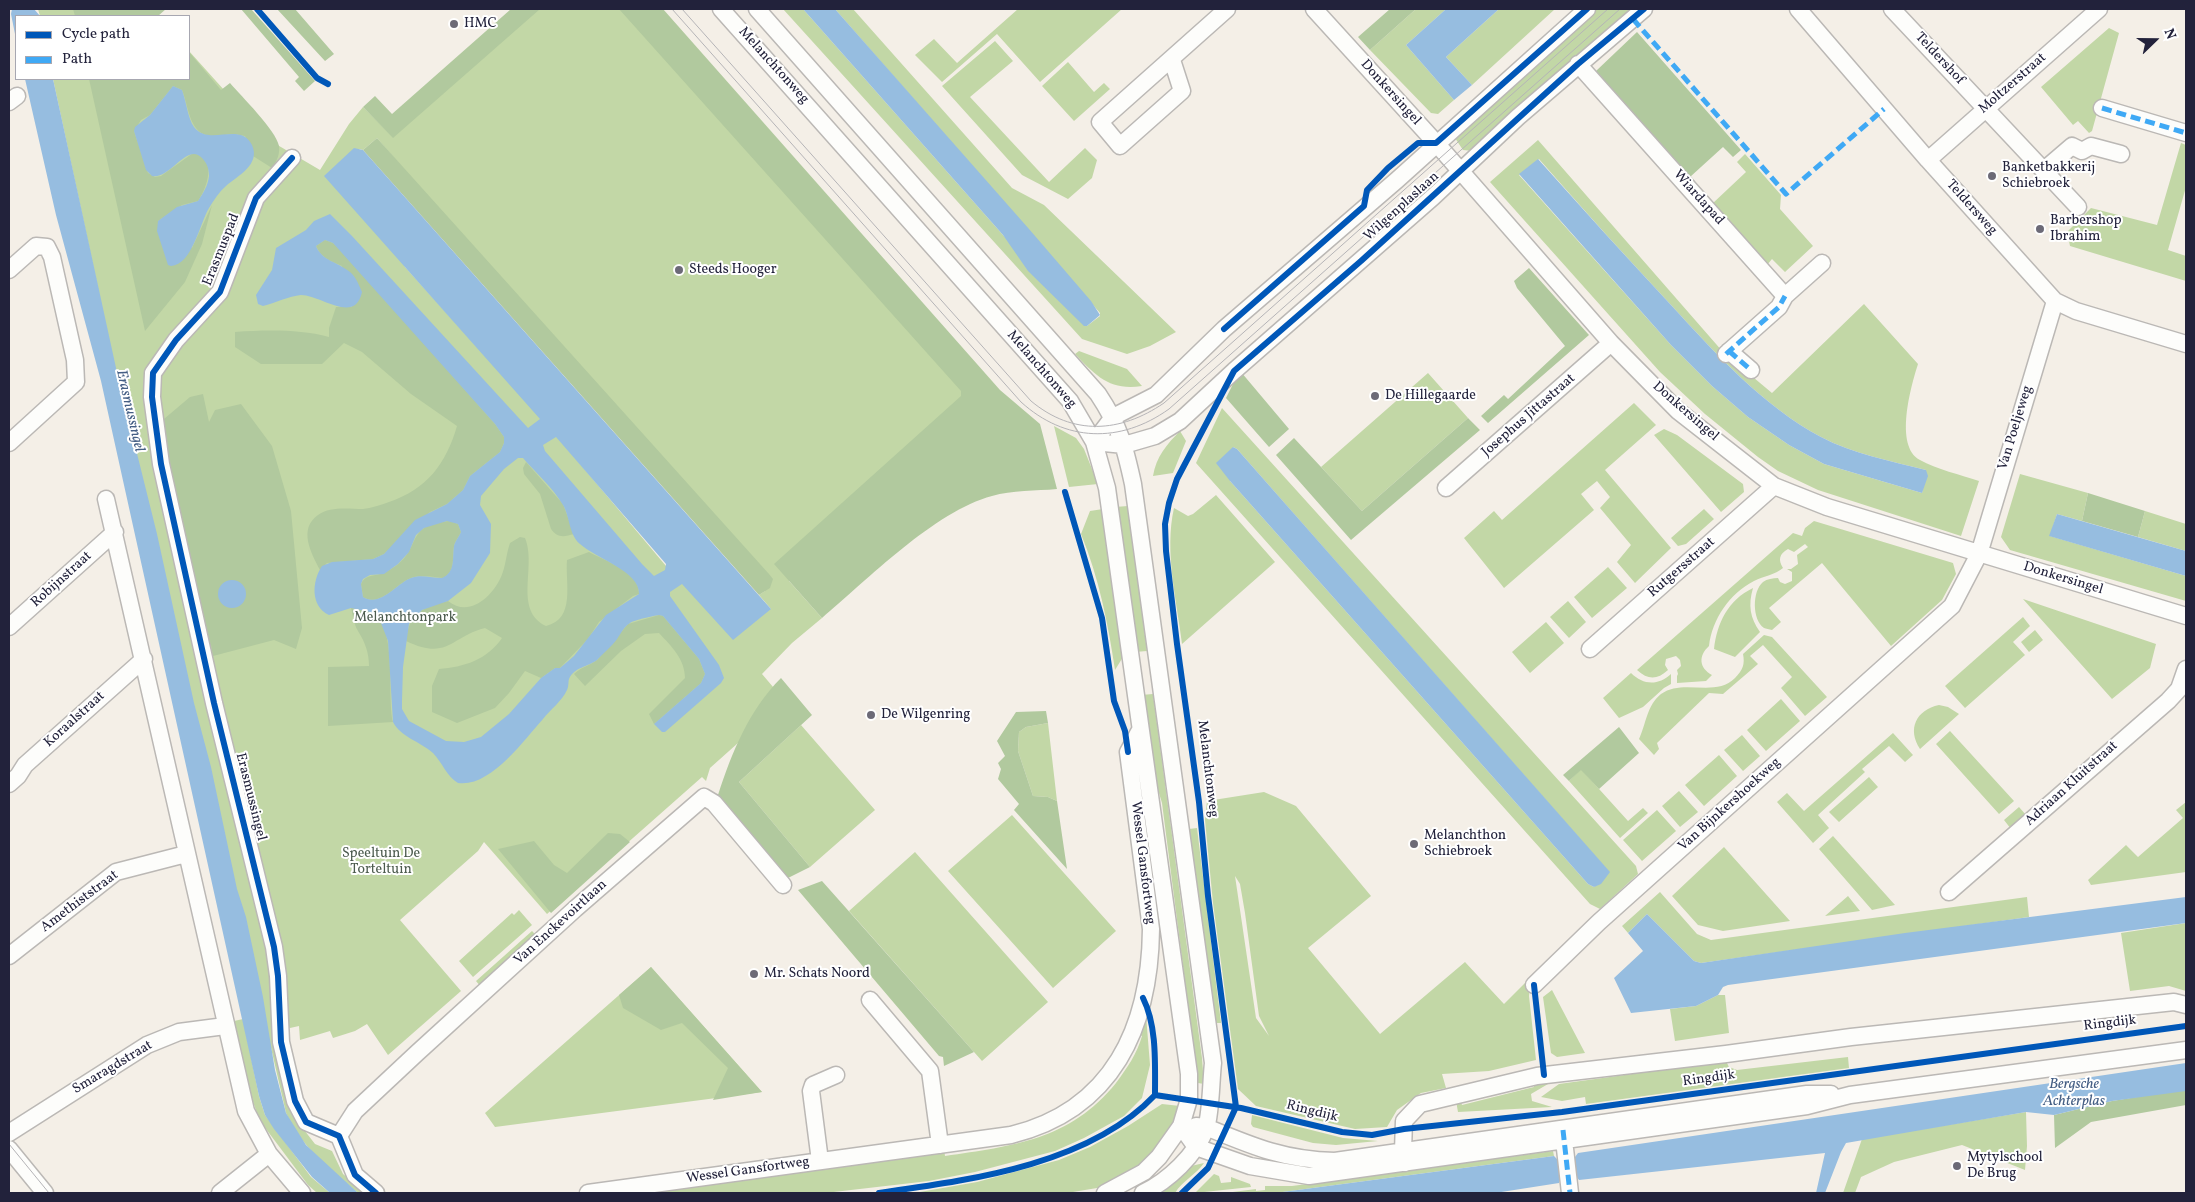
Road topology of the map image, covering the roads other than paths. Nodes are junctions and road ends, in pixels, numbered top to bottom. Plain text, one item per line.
1 (721, 9) edge
2 (757, 9) edge
3 (1227, 9) edge
4 (1314, 9) edge
5 (1587, 9) edge
6 (1644, 9) edge
7 (1798, 9) edge
8 (1892, 9) edge
9 (2099, 9) edge
10 (1172, 60) junction
11 (1578, 64) junction
12 (1986, 108) junction
13 (2102, 108) dead end
14 (2186, 133) edge
15 (1436, 143) junction
16 (2121, 154) dead end
17 (292, 158) dead end
18 (1928, 160) junction
19 (2044, 170) junction
20 (1460, 171) junction
21 (2078, 207) dead end
22 (1822, 263) dead end
23 (9, 270) edge
24 (1785, 296) junction
25 (2055, 301) junction
26 (1611, 343) junction
27 (2186, 344) edge
28 (1751, 370) dead end
29 (153, 373) joint
30 (1113, 417) junction
31 (1094, 442) junction
32 (9, 443) edge
33 (1124, 445) junction
34 (1774, 486) junction
35 (1446, 488) dead end
36 (106, 499) dead end
37 (115, 532) junction
38 (1979, 554) junction
39 (2186, 616) edge
40 (9, 628) edge
41 (1590, 649) dead end
42 (144, 659) junction
43 (2186, 669) edge
44 (1140, 730) junction
45 (9, 784) edge
46 (186, 854) junction
47 (783, 885) dead end
48 (1949, 892) dead end
49 (9, 956) edge
50 (1534, 985) dead end
51 (870, 1000) dead end
52 (2186, 1005) edge
53 (225, 1026) junction
54 (2186, 1050) edge
55 (836, 1075) dead end
56 (1181, 1126) junction
57 (1206, 1127) junction
58 (9, 1133) edge
59 (339, 1136) junction
60 (1564, 1140) junction
61 (940, 1145) junction
62 (1196, 1147) junction
63 (9, 1149) edge
64 (269, 1154) junction
65 (1404, 1157) junction
66 (820, 1161) junction
67 (45, 1193) edge
68 (220, 1193) edge
69 (302, 1193) edge
70 (376, 1193) edge
71 (588, 1193) edge
72 (1105, 1193) edge
73 (1143, 1193) edge
74 (1570, 1193) edge

1 - 31 street, Melanchtonweg
2 - 30 street, Melanchtonweg
3 - 10 street
4 - 15 street, Donkersingel
5 - 15 street, Wilgenplaslaan
6 - 11 street, Wilgenplaslaan
7 - 18 street, Teldersweg
8 - 12 street, Teldershof
9 - 12 street, Moltzerstraat
10 - 10 street
11 - 20 street, Wilgenplaslaan
11 - 24 street, Wiardapad
12 - 18 street, Moltzerstraat
12 - 19 street, Teldershof
13 - 14 street
15 - 20 street, Donkersingel
15 - 30 street, Wilgenplaslaan
16 - 19 street
17 - 29 street, Erasmuspad
18 - 25 street, Teldersweg
19 - 21 street, Teldershof
20 - 26 street, Donkersingel
20 - 33 street, Wilgenplaslaan
22 - 24 street
23 - 32 street
24 - 28 street
25 - 27 street, Teldersweg
25 - 38 street, Van Poeljeweg
26 - 34 street, Donkersingel
26 - 35 street, Josephus Jittastraat
29 - 59 street, Erasmussingel
30 - 31 street, Wilgenplaslaan
30 - 33 street, Melanchtonweg
31 - 33 street, Wilgenplaslaan
31 - 44 street, Melanchtonweg
33 - 57 street, Melanchtonweg
34 - 38 street, Donkersingel
34 - 41 street, Rutgersstraat
36 - 37 street
37 - 40 street, Robijnstraat
37 - 42 street
38 - 39 street, Donkersingel
38 - 50 street, Van Bijnkershoekweg
42 - 45 street, Koraalstraat
42 - 46 street
43 - 48 street, Adriaan Kluitstraat
44 - 56 street, Melanchtonweg
44 - 61 street, Wessel Gansfortweg
46 - 49 street, Amethiststraat
46 - 53 street
47 - 59 street, Van Enckevoirtlaan
51 - 61 street
52 - 65 street, Ringdijk
53 - 58 street, Smaragdstraat
53 - 64 street
54 - 60 street
55 - 66 street, Wessel Gansfortweg
56 - 57 street
56 - 62 street
56 - 72 street
57 - 62 street
57 - 65 street
59 - 70 street
60 - 65 street
60 - 74 street
61 - 66 street, Wessel Gansfortweg
62 - 65 street
62 - 73 street
63 - 67 street
64 - 68 street
64 - 69 street
66 - 71 street, Wessel Gansfortweg

